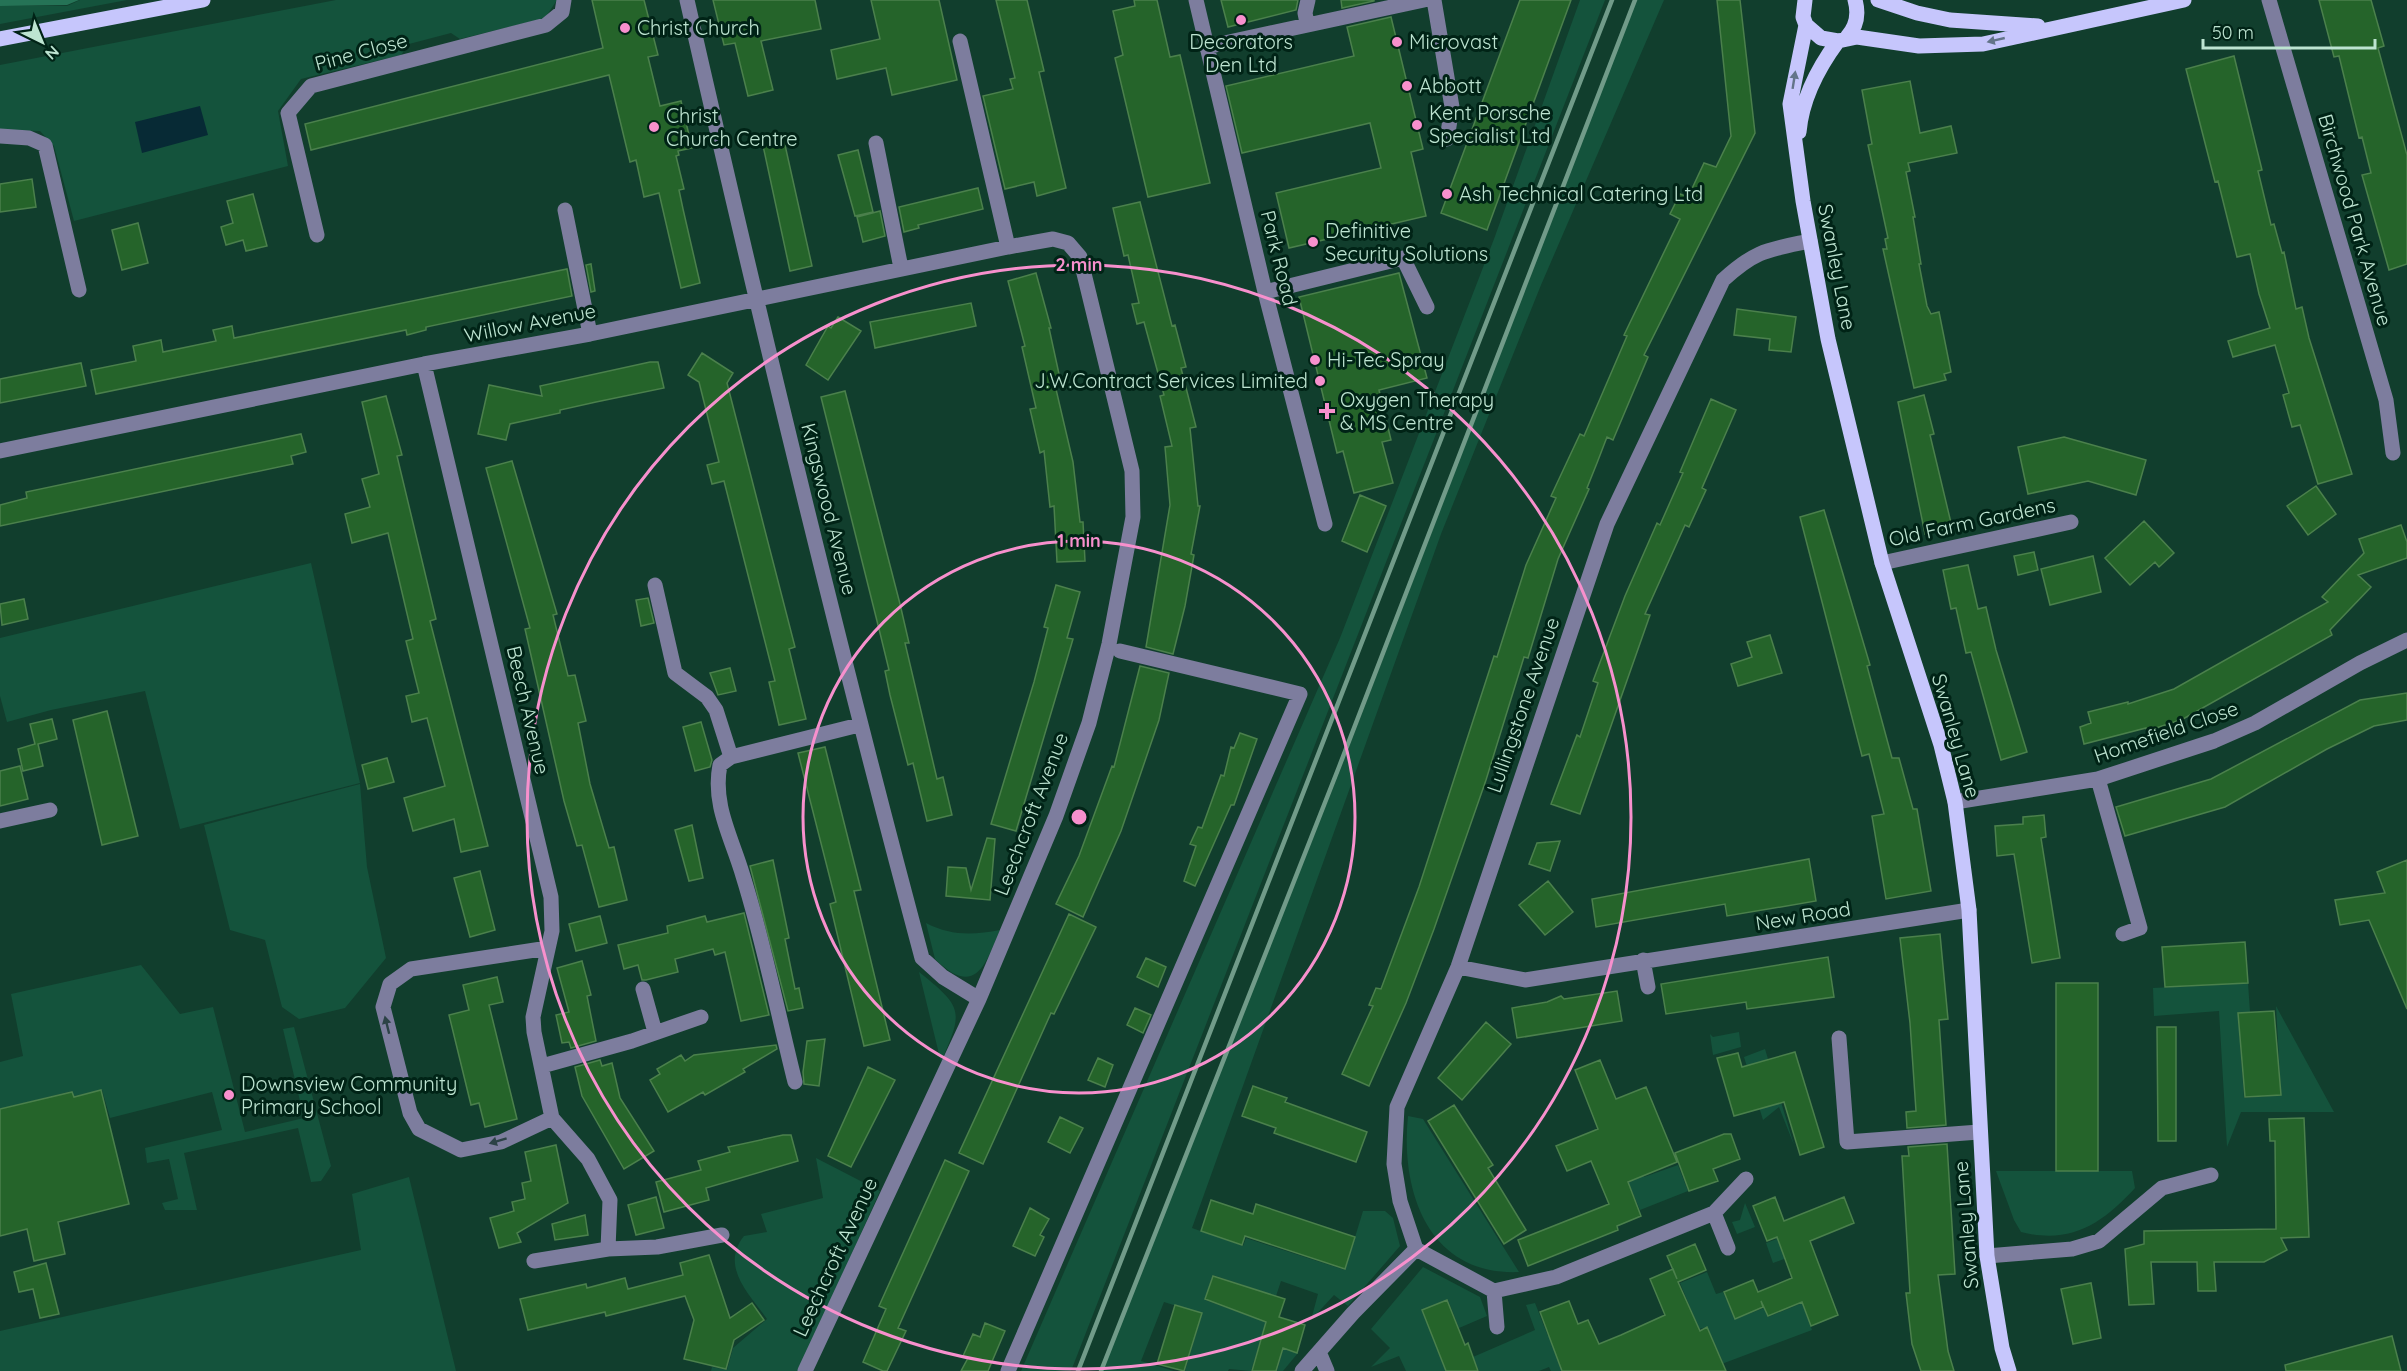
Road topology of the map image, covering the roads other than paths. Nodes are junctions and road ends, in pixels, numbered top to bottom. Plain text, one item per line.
1 (203, 0) edge
2 (564, 0) edge
3 (687, 0) edge
4 (1196, 0) edge
5 (1308, 0) edge
6 (1424, 0) edge
7 (1434, 0) edge
8 (1798, 0) edge
9 (1805, 0) edge
10 (1855, 0) edge
11 (1878, 0) edge
12 (2184, 0) edge
13 (2269, 0) edge
14 (1804, 21) junction
15 (1307, 23) junction
16 (2053, 27) junction
17 (0, 39) edge
18 (1842, 39) junction
19 (960, 41) dead end
20 (1206, 47) junction
21 (0, 136) edge
22 (1446, 139) dead end
23 (876, 143) dead end
24 (1797, 159) junction
25 (565, 210) dead end
26 (317, 235) dead end
27 (1810, 241) junction
28 (1068, 243) joint
29 (1008, 247) junction
30 (901, 268) junction
31 (79, 290) dead end
32 (1265, 292) junction
33 (756, 298) junction
34 (1427, 307) dead end
35 (590, 334) junction
36 (424, 364) junction
37 (0, 451) edge
38 (2392, 453) dead end
39 (2071, 522) dead end
40 (1325, 524) dead end
41 (1882, 563) junction
42 (655, 585) dead end
43 (2407, 640) edge
44 (1120, 651) dead end
45 (860, 724) junction
46 (731, 757) junction
47 (2098, 779) junction
48 (1955, 802) junction
49 (50, 810) dead end
50 (0, 821) edge
51 (1969, 910) junction
52 (2123, 934) dead end
53 (548, 948) junction
54 (1643, 960) junction
55 (1458, 967) junction
56 (1648, 987) dead end
57 (643, 989) dead end
58 (979, 999) junction
59 (701, 1017) dead end
60 (655, 1032) junction
61 (1839, 1038) dead end
62 (542, 1066) junction
63 (795, 1082) dead end
64 (552, 1118) junction
65 (1978, 1132) junction
66 (2211, 1174) dead end
67 (1746, 1179) dead end
68 (1714, 1213) junction
69 (722, 1235) dead end
70 (1728, 1248) dead end
71 (608, 1249) junction
72 (1416, 1249) junction
73 (1987, 1256) junction
74 (534, 1261) dead end
75 (1494, 1291) junction
76 (1497, 1327) dead end
77 (1319, 1352) junction
78 (805, 1371) edge
79 (1008, 1371) edge
80 (1302, 1371) edge
81 (1327, 1371) edge
82 (2009, 1371) edge

1 - 17 main road
2 - 26 street, Pine Close
3 - 33 street, Kingswood Avenue
4 - 20 street, Park Road
5 - 15 street
6 - 15 street
7 - 22 street
8 - 14 main road, Swanley Lane
9 - 14 main road
10 - 18 main road, Swanley Lane
11 - 16 main road
12 - 16 main road
13 - 38 street, Birchwood Park Avenue
14 - 18 main road
24 -> 14 main road, Swanley Lane
15 - 20 street
16 -> 18 main road
18 - 24 main road, Swanley Lane
19 - 29 street
20 - 32 street, Park Road
21 - 31 street
23 - 30 street
24 - 27 main road, Swanley Lane
25 - 35 street
27 - 41 main road, Swanley Lane
27 - 55 street, Lullingstone Avenue
28 - 29 street, Willow Avenue
28 - 58 street, Leechcroft Avenue
29 - 30 street, Willow Avenue
30 - 33 street, Willow Avenue
32 - 34 street
32 - 40 street, Park Road
33 - 35 street, Willow Avenue
33 - 45 street, Kingswood Avenue
35 - 36 street, Willow Avenue
36 - 37 street, Willow Avenue
36 - 53 street, Beech Avenue
39 - 41 street, Old Farm Gardens
41 - 48 main road, Swanley Lane
42 - 46 street
43 - 47 street, Homefield Close
44 - 79 street
45 - 46 street
45 - 58 street, Kingswood Avenue
46 - 63 street
47 - 48 street, Homefield Close
47 - 52 street
48 - 51 main road, Swanley Lane
49 - 50 street
51 - 54 street, New Road
51 - 65 main road, Swanley Lane
53 - 62 street, Beech Avenue
64 -> 53 street
54 - 55 street, New Road
54 - 56 street
55 - 72 street, Lullingstone Avenue
57 - 60 street
58 - 78 street, Leechcroft Avenue
59 - 60 street
60 - 62 street
61 - 65 street
62 - 64 street, Beech Avenue
64 - 71 street
65 - 73 main road, Swanley Lane
66 - 73 street
67 - 68 street
68 - 70 street
68 - 75 street
69 - 71 street
71 - 74 street
72 - 75 street
72 - 77 street
73 - 82 main road, Swanley Lane
75 - 76 street
77 - 80 street
77 - 81 street

